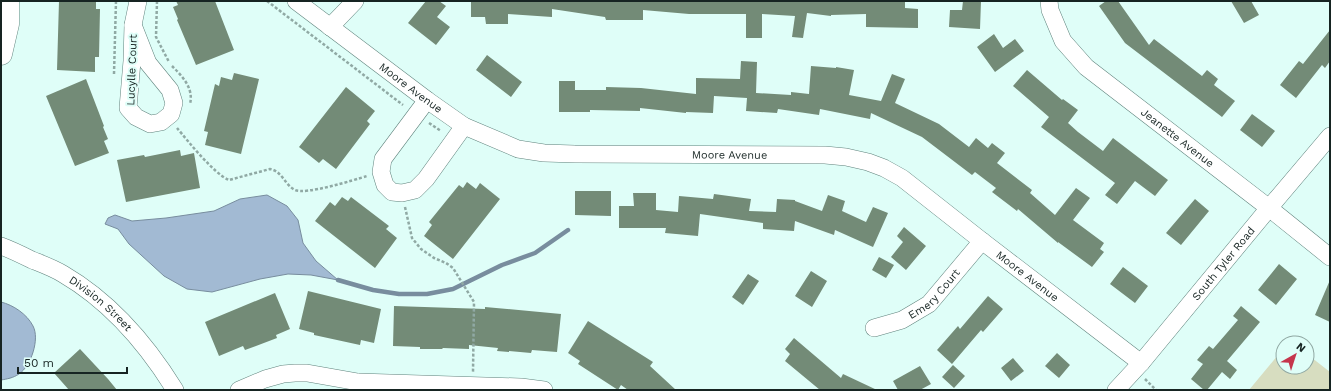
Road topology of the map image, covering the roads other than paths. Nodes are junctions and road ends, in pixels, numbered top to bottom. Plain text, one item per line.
1 (7, 1) edge
2 (138, 1) edge
3 (296, 1) edge
4 (355, 1) edge
5 (1049, 1) edge
6 (133, 25) junction
7 (330, 27) junction
8 (1, 54) edge
9 (426, 100) junction
10 (464, 126) junction
11 (1330, 136) edge
12 (1269, 208) junction
13 (982, 241) junction
14 (1, 246) edge
15 (1330, 257) edge
16 (874, 328) dead end
17 (1141, 363) junction
18 (175, 390) edge
19 (239, 390) edge
20 (544, 390) edge
21 (1116, 390) edge

1 - 8 street
2 - 6 street, Lucylle Court
3 - 7 street, Moore Avenue
4 - 7 street
5 - 12 street, Jeanette Avenue
6 - 6 street, Lucylle Court
7 - 9 street, Moore Avenue
9 - 10 street, Moore Avenue
9 - 10 street
10 - 13 street, Moore Avenue
11 - 12 street, South Tyler Road
12 - 15 street, Jeanette Avenue
12 - 17 street, South Tyler Road
13 - 16 street, Emery Court
13 - 17 street, Moore Avenue
14 - 18 street, Division Street
17 - 21 street, South Tyler Road
19 - 20 street

